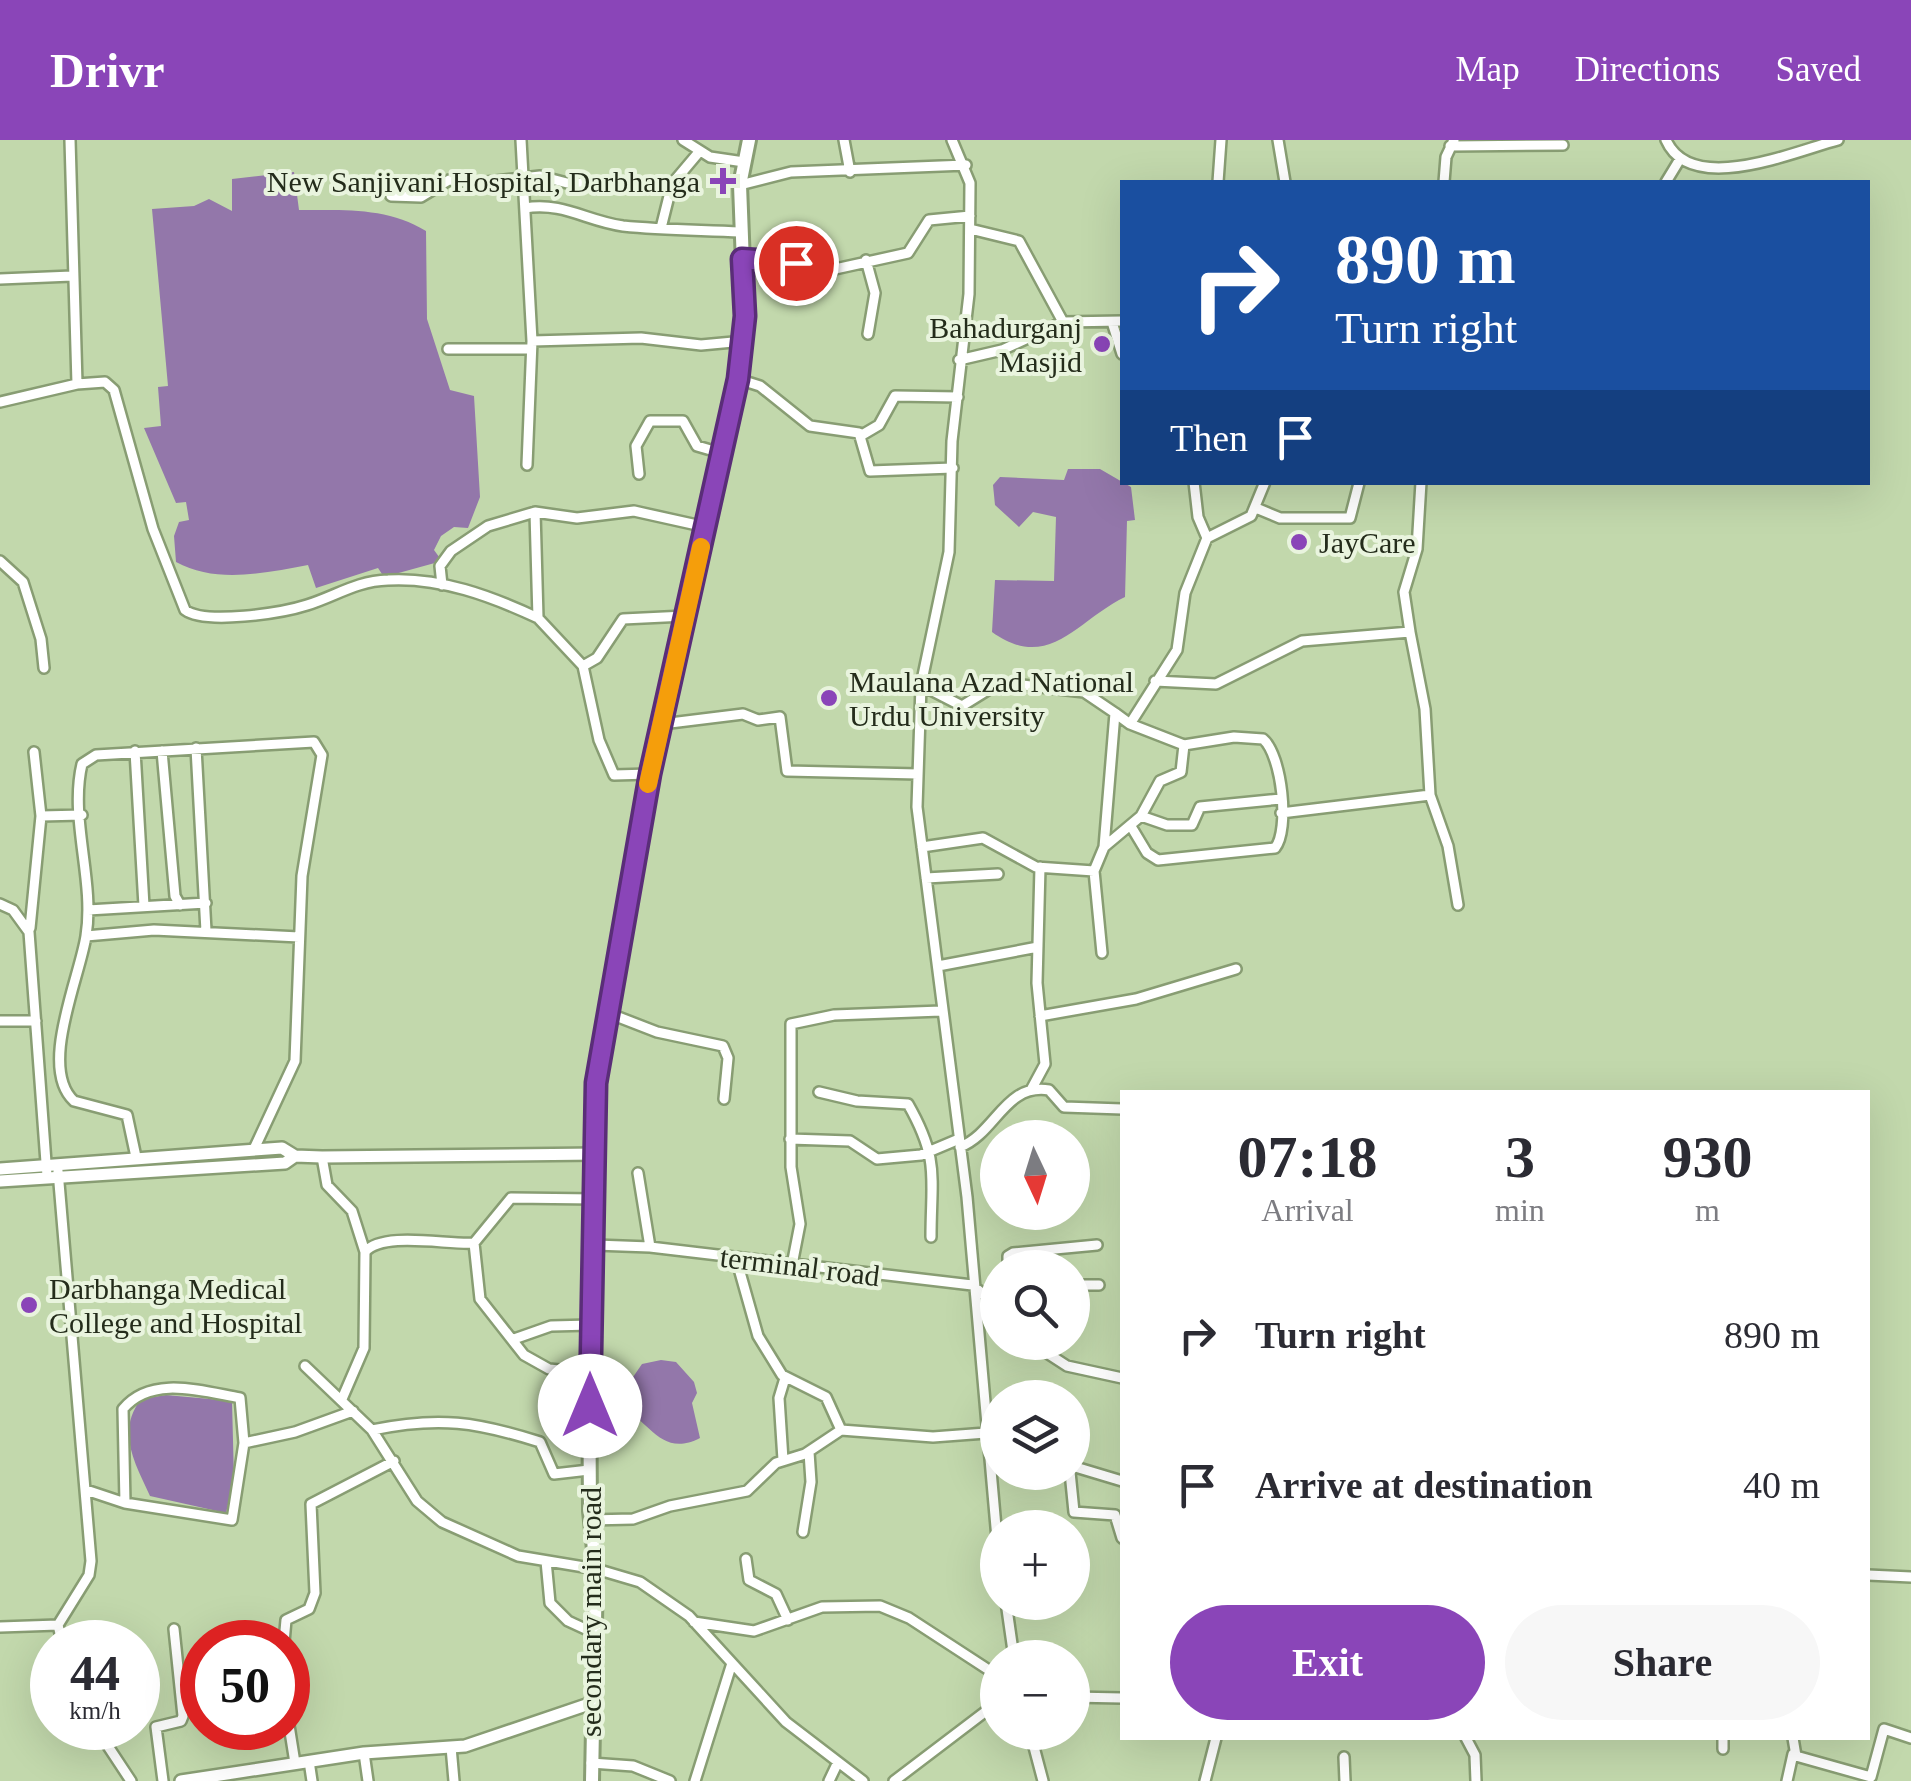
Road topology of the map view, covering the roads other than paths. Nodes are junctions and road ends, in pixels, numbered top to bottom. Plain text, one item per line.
1 (70, 140) edge
2 (521, 140) edge
3 (683, 140) edge
4 (749, 140) edge
5 (844, 140) edge
6 (952, 140) edge
7 (1221, 140) edge
8 (1278, 140) edge
9 (1666, 140) edge
10 (1838, 140) edge
11 (1452, 143) edge
12 (1563, 145) dead end
13 (699, 152) junction
14 (1680, 159) junction
15 (744, 162) junction
16 (966, 164) junction
17 (850, 172) junction
18 (522, 180) junction
19 (1218, 180) edge
20 (1285, 180) edge
21 (1444, 180) edge
22 (1667, 180) edge
23 (672, 184) junction
24 (740, 185) junction
25 (391, 196) dead end
26 (525, 208) junction
27 (970, 216) junction
28 (661, 228) junction
29 (970, 230) junction
30 (740, 232) junction
31 (742, 259) junction
32 (866, 260) junction
33 (72, 276) junction
34 (0, 279) edge
35 (1063, 322) junction
36 (1117, 322) edge
37 (868, 334) dead end
38 (744, 341) junction
39 (532, 345) junction
40 (448, 349) dead end
41 (958, 360) junction
42 (738, 379) junction
43 (77, 384) junction
44 (958, 397) junction
45 (0, 402) edge
46 (862, 435) junction
47 (722, 453) junction
48 (527, 465) dead end
49 (952, 468) junction
50 (639, 474) dead end
51 (1194, 485) edge
52 (1264, 485) edge
53 (1359, 485) edge
54 (1421, 485) edge
55 (1256, 508) junction
56 (535, 512) junction
57 (706, 526) junction
58 (1207, 538) junction
59 (0, 561) edge
60 (442, 585) junction
61 (686, 616) junction
62 (538, 618) junction
63 (1410, 632) junction
64 (583, 666) junction
65 (44, 668) dead end
66 (1154, 681) junction
67 (921, 686) junction
68 (1114, 712) junction
69 (662, 724) junction
70 (1130, 724) junction
71 (1184, 745) junction
72 (196, 748) junction
73 (162, 751) junction
74 (34, 752) dead end
75 (135, 752) junction
76 (650, 774) junction
77 (918, 774) junction
78 (1430, 795) junction
79 (1282, 799) junction
80 (1281, 813) junction
81 (82, 815) junction
82 (41, 816) junction
83 (1141, 816) junction
84 (1132, 828) junction
85 (922, 847) junction
86 (1104, 847) junction
87 (1040, 867) junction
88 (1094, 870) junction
89 (998, 874) dead end
90 (926, 878) junction
91 (206, 903) junction
92 (0, 904) edge
93 (180, 904) junction
94 (1458, 905) dead end
95 (144, 906) junction
96 (88, 910) junction
97 (206, 931) junction
98 (29, 932) junction
99 (86, 936) junction
100 (299, 937) junction
101 (1038, 947) junction
102 (1102, 952) dead end
103 (938, 966) junction
104 (1236, 969) dead end
105 (941, 1010) junction
106 (608, 1012) junction
107 (1040, 1016) junction
108 (0, 1021) edge
109 (36, 1021) junction
110 (1031, 1090) junction
111 (818, 1092) dead end
112 (724, 1098) dead end
113 (1120, 1109) edge
114 (790, 1139) junction
115 (960, 1143) junction
116 (931, 1148) junction
117 (254, 1149) junction
118 (597, 1154) junction
119 (295, 1156) junction
120 (136, 1157) junction
121 (322, 1157) junction
122 (163, 1161) junction
123 (0, 1169) edge
124 (52, 1170) junction
125 (638, 1173) dead end
126 (0, 1181) edge
127 (596, 1200) junction
128 (930, 1237) dead end
129 (474, 1243) junction
130 (595, 1245) junction
131 (1097, 1245) dead end
132 (650, 1246) junction
133 (1044, 1250) edge
134 (365, 1252) junction
135 (736, 1258) junction
136 (792, 1265) junction
137 (1090, 1284) edge
138 (1099, 1284) dead end
139 (972, 1285) junction
140 (980, 1291) edge
141 (591, 1325) junction
142 (514, 1339) junction
143 (1058, 1360) edge
144 (305, 1366) dead end
145 (590, 1374) junction
146 (786, 1378) junction
147 (1120, 1378) edge
148 (981, 1380) edge
149 (342, 1400) junction
150 (353, 1411) junction
151 (372, 1430) junction
152 (841, 1430) junction
153 (980, 1433) edge
154 (244, 1442) junction
155 (809, 1452) junction
156 (783, 1460) junction
157 (394, 1461) junction
158 (589, 1470) junction
159 (1090, 1473) edge
160 (1120, 1481) edge
161 (86, 1490) junction
162 (1072, 1490) edge
163 (125, 1503) junction
164 (590, 1520) junction
165 (803, 1532) dead end
166 (1120, 1533) edge
167 (746, 1559) dead end
168 (546, 1561) junction
169 (596, 1569) junction
170 (1870, 1575) edge
171 (1911, 1577) edge
172 (62, 1620) edge
173 (286, 1620) edge
174 (788, 1620) junction
175 (694, 1622) junction
176 (30, 1626) edge
177 (0, 1627) edge
178 (174, 1629) dead end
179 (594, 1633) junction
180 (732, 1663) junction
181 (980, 1666) edge
182 (1090, 1697) edge
183 (1120, 1698) edge
184 (592, 1702) junction
185 (980, 1716) edge
186 (1911, 1738) edge
187 (1216, 1740) edge
188 (1467, 1740) edge
189 (1794, 1740) edge
190 (451, 1747) junction
191 (111, 1750) edge
192 (293, 1750) edge
193 (1035, 1750) edge
194 (364, 1754) junction
195 (1793, 1754) junction
196 (1344, 1758) dead end
197 (309, 1761) junction
198 (591, 1762) junction
199 (838, 1762) junction
200 (295, 1763) junction
201 (131, 1781) edge
202 (163, 1781) edge
203 (181, 1781) edge
204 (312, 1781) edge
205 (368, 1781) edge
206 (454, 1781) edge
207 (592, 1781) edge
208 (670, 1781) edge
209 (696, 1781) edge
210 (829, 1781) edge
211 (864, 1781) edge
212 (894, 1781) edge
213 (1043, 1781) edge
214 (1206, 1781) edge
215 (1345, 1781) edge
216 (1476, 1781) edge
217 (1788, 1781) edge

1 - 33 street
2 - 18 street
3 - 13 street
4 - 15 main road, secondary main road
5 - 17 street
6 - 16 street
7 - 19 street
8 - 20 street
9 - 14 street
10 - 14 street
11 - 12 street
11 - 21 street
13 - 15 street
13 - 23 street
14 - 22 street
15 - 24 main road, secondary main road
16 - 17 street
16 - 27 street
17 - 24 street
18 - 23 street
18 - 25 street
18 - 26 street
23 - 28 street
24 - 30 main road, secondary main road
26 - 28 street
26 - 39 street
27 - 29 street
27 - 32 street
28 - 30 street
29 - 35 street
29 - 41 street
30 - 31 main road, secondary main road
31 - 32 street
31 - 38 main road, secondary main road
32 - 37 street
33 - 34 street
33 - 43 street
35 - 36 street
35 - 41 street
38 - 39 street
38 - 42 main road, secondary main road
39 - 40 street
39 - 48 street
41 - 44 street
42 - 46 street
42 - 47 main road, secondary main road
43 - 45 street
43 - 60 street
44 - 46 street
44 - 49 street
46 - 49 street
47 - 50 street
47 - 57 main road, secondary main road
49 - 67 street
51 - 58 street
52 - 55 street
53 - 55 street
54 - 63 street
55 - 58 street
56 - 57 street
56 - 60 street
56 - 62 street
57 - 61 main road, secondary main road
58 - 66 street
59 - 65 street
60 - 62 street
61 - 64 street
61 - 69 main road, secondary main road
62 - 64 street
63 - 66 street
63 - 78 street
64 - 76 street
66 - 70 street
67 - 68 street
67 - 77 street
68 - 70 street
68 - 86 street
69 - 76 main road, secondary main road
69 - 77 street
70 - 71 street
71 - 79 street
71 - 83 street
72 - 73 street
72 - 91 street
72 - 100 street
73 - 75 street
73 - 93 street
74 - 82 street
75 - 81 street
75 - 95 street
76 - 106 main road, secondary main road
77 - 85 street
78 - 80 street
78 - 94 street
79 - 80 street
79 - 83 street
80 - 84 street
81 - 82 street
81 - 96 street
82 - 98 street
83 - 84 street
84 - 86 street
85 - 87 street
85 - 90 street
86 - 88 street
87 - 88 street
87 - 101 street
88 - 102 street
89 - 90 street
90 - 103 street
91 - 93 street
91 - 97 street
92 - 98 street
93 - 95 street
95 - 96 street
96 - 99 street
97 - 99 street
97 - 100 street
98 - 109 street
99 - 120 street
100 - 117 street
101 - 103 street
101 - 107 street
103 - 105 street
104 - 107 street
105 - 114 street
105 - 115 street
106 - 112 street
106 - 118 main road, secondary main road
107 - 110 street
108 - 109 street
109 - 124 street
110 - 113 street
110 - 115 street
111 - 116 street
114 - 116 street
114 - 136 street
115 - 116 street
115 - 139 street
116 - 128 street
117 - 119 street
117 - 122 street
118 - 121 street
118 - 127 main road, secondary main road
119 - 121 street
119 - 122 street
120 - 122 street
120 - 124 street
121 - 134 street
122 - 124 street
123 - 124 street
124 - 126 street
124 - 161 street
125 - 132 street
127 - 129 street
127 - 130 main road, secondary main road
129 - 134 street
129 - 142 street
130 - 132 street, terminal road
130 - 141 main road, secondary main road
131 - 133 street
132 - 135 street, terminal road
134 - 149 street
135 - 136 street, terminal road
135 - 146 street
136 - 139 street, terminal road
137 - 138 street
139 - 140 street, terminal road
139 - 148 street
141 - 142 street
141 - 145 main road, secondary main road
142 - 145 street
143 - 147 street
144 - 149 street
145 - 158 main road, secondary main road
146 - 152 street
146 - 156 street
149 - 150 street
150 - 151 street
150 - 154 street
151 - 157 street
151 - 158 street
152 - 153 street
152 - 155 street
154 - 163 street
154 - 163 street
155 - 156 street
155 - 165 street
156 - 164 street
157 - 168 street
157 - 173 street
158 - 164 main road, secondary main road
159 - 160 street
161 - 163 street
161 - 172 street
162 - 166 street
164 - 169 main road, secondary main road
167 - 174 street
168 - 169 street
168 - 179 street
169 - 175 street
169 - 179 main road, secondary main road
170 - 171 street
174 - 175 street
174 - 181 street
175 - 180 street
176 - 177 street
178 - 202 street
179 - 184 main road, secondary main road
180 - 199 street
180 - 209 street
182 - 183 street
184 - 190 street
184 - 198 main road, secondary main road
185 - 212 street
186 - 195 street
187 - 214 street
188 - 216 street
189 - 195 street
190 - 194 street
190 - 206 street
191 - 201 street
192 - 200 street
193 - 213 street
194 - 197 street
194 - 205 street
195 - 217 street
196 - 215 street
197 - 200 street
197 - 204 street
198 - 207 main road, secondary main road
198 - 208 street
199 - 210 street
199 - 211 street
200 - 203 street

